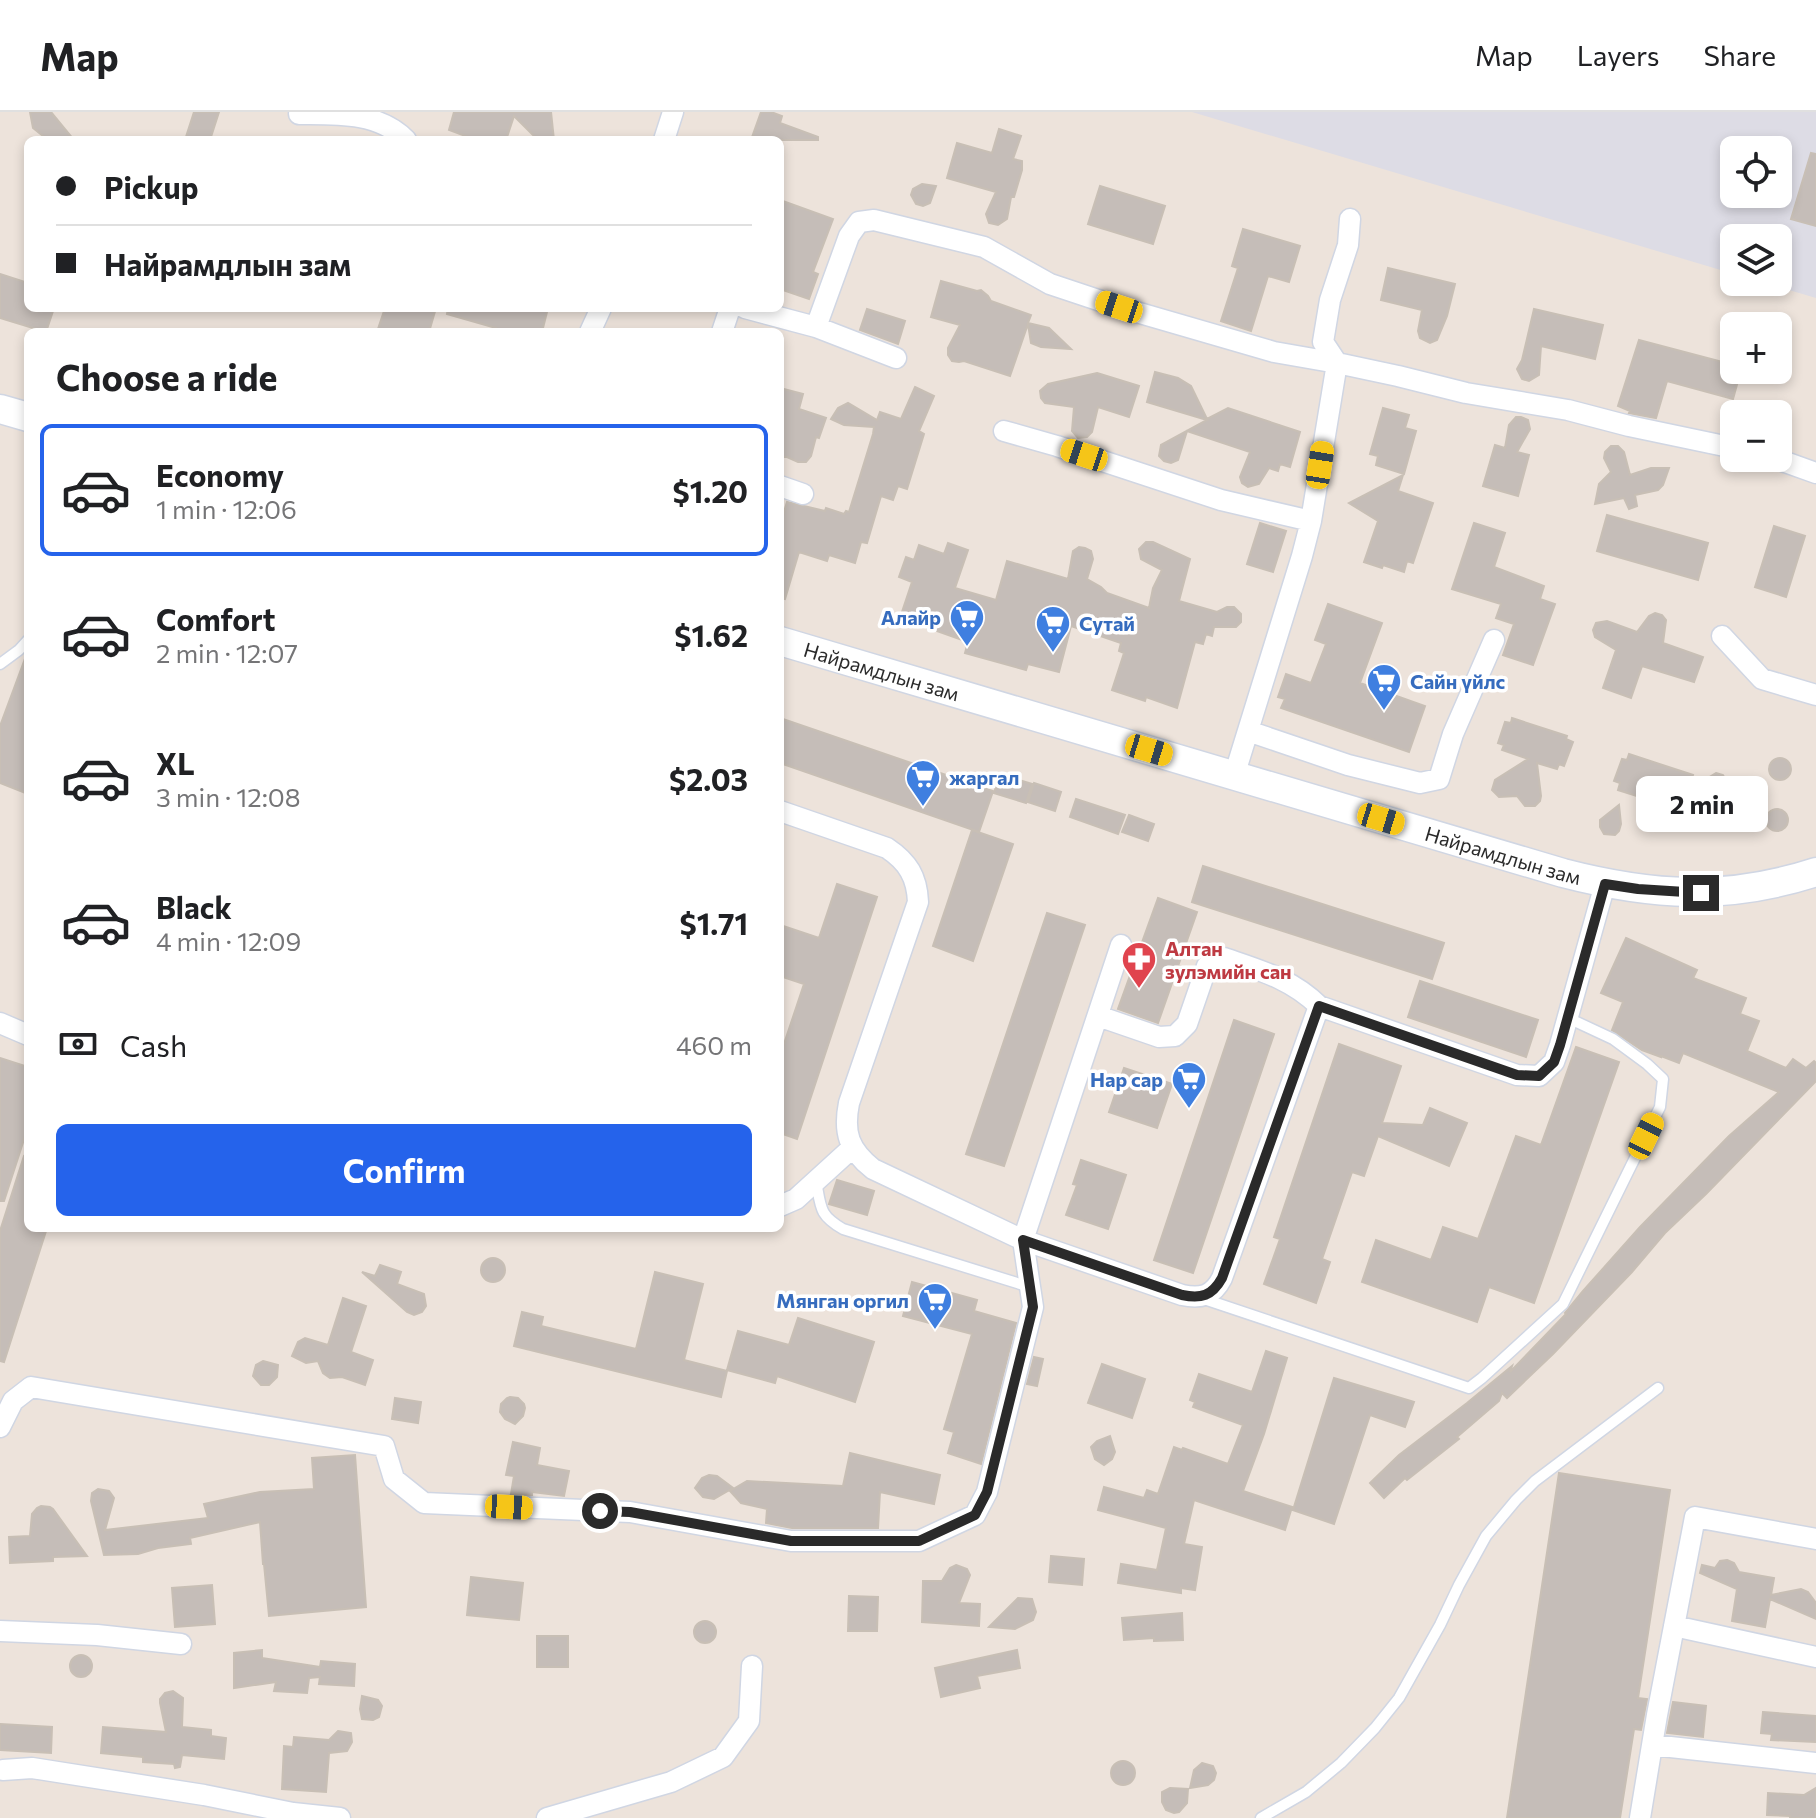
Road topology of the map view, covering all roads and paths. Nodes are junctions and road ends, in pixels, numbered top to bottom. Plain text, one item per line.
1 (673, 112) edge
2 (299, 114) edge
3 (403, 136) edge
4 (665, 136) edge
5 (1350, 219) dead end
6 (760, 312) edge
7 (816, 327) junction
8 (896, 358) dead end
9 (1337, 363) junction
10 (1004, 431) dead end
11 (1720, 445) edge
12 (1792, 464) edge
13 (1816, 473) edge
14 (784, 487) edge
15 (803, 494) dead end
16 (1311, 521) junction
17 (1722, 636) dead end
18 (1494, 640) dead end
19 (784, 642) edge
20 (24, 644) edge
21 (0, 664) edge
22 (1816, 695) edge
23 (1248, 731) junction
24 (1234, 776) junction
25 (784, 812) edge
26 (1816, 872) edge
27 (1605, 884) junction
28 (1121, 945) dead end
29 (1319, 1006) junction
30 (1098, 1016) junction
31 (1568, 1018) junction
32 (0, 1023) edge
33 (24, 1033) edge
34 (852, 1148) junction
35 (816, 1181) junction
36 (784, 1204) edge
37 (1023, 1240) junction
38 (1030, 1287) junction
39 (1199, 1297) junction
40 (1658, 1388) dead end
41 (0, 1427) edge
42 (1816, 1539) edge
43 (1674, 1626) junction
44 (0, 1631) edge
45 (181, 1644) dead end
46 (1816, 1657) edge
47 (752, 1666) dead end
48 (1652, 1745) junction
49 (1816, 1763) edge
50 (1, 1773) edge
51 (340, 1818) edge
52 (547, 1818) edge
53 (1261, 1818) edge
54 (1640, 1818) edge

1 - 4 street
2 - 3 street
5 - 9 street
6 - 7 street
7 - 8 street
7 - 9 street
9 - 11 street
9 - 16 street
10 - 16 street
12 - 13 street
14 - 15 street
16 - 23 street
17 - 22 street
18 - 23 street
19 - 24 main road, Найрамдлын зам
20 - 21 lane
23 - 24 street
24 - 27 main road, Найрамдлын зам
25 - 34 street
26 - 27 main road, Найрамдлын зам
27 - 31 street
28 - 30 street
29 - 30 street
29 - 31 street
29 - 39 street
30 - 37 street
31 - 39 lane
32 - 33 street
34 - 35 street
34 - 37 street
35 - 36 street
35 - 38 lane
37 - 38 street
37 - 39 street
38 - 41 street
40 - 53 lane
42 - 43 street
43 - 46 street
43 - 48 street
44 - 45 street
47 - 52 street
48 - 49 street
48 - 54 street
50 - 51 street

